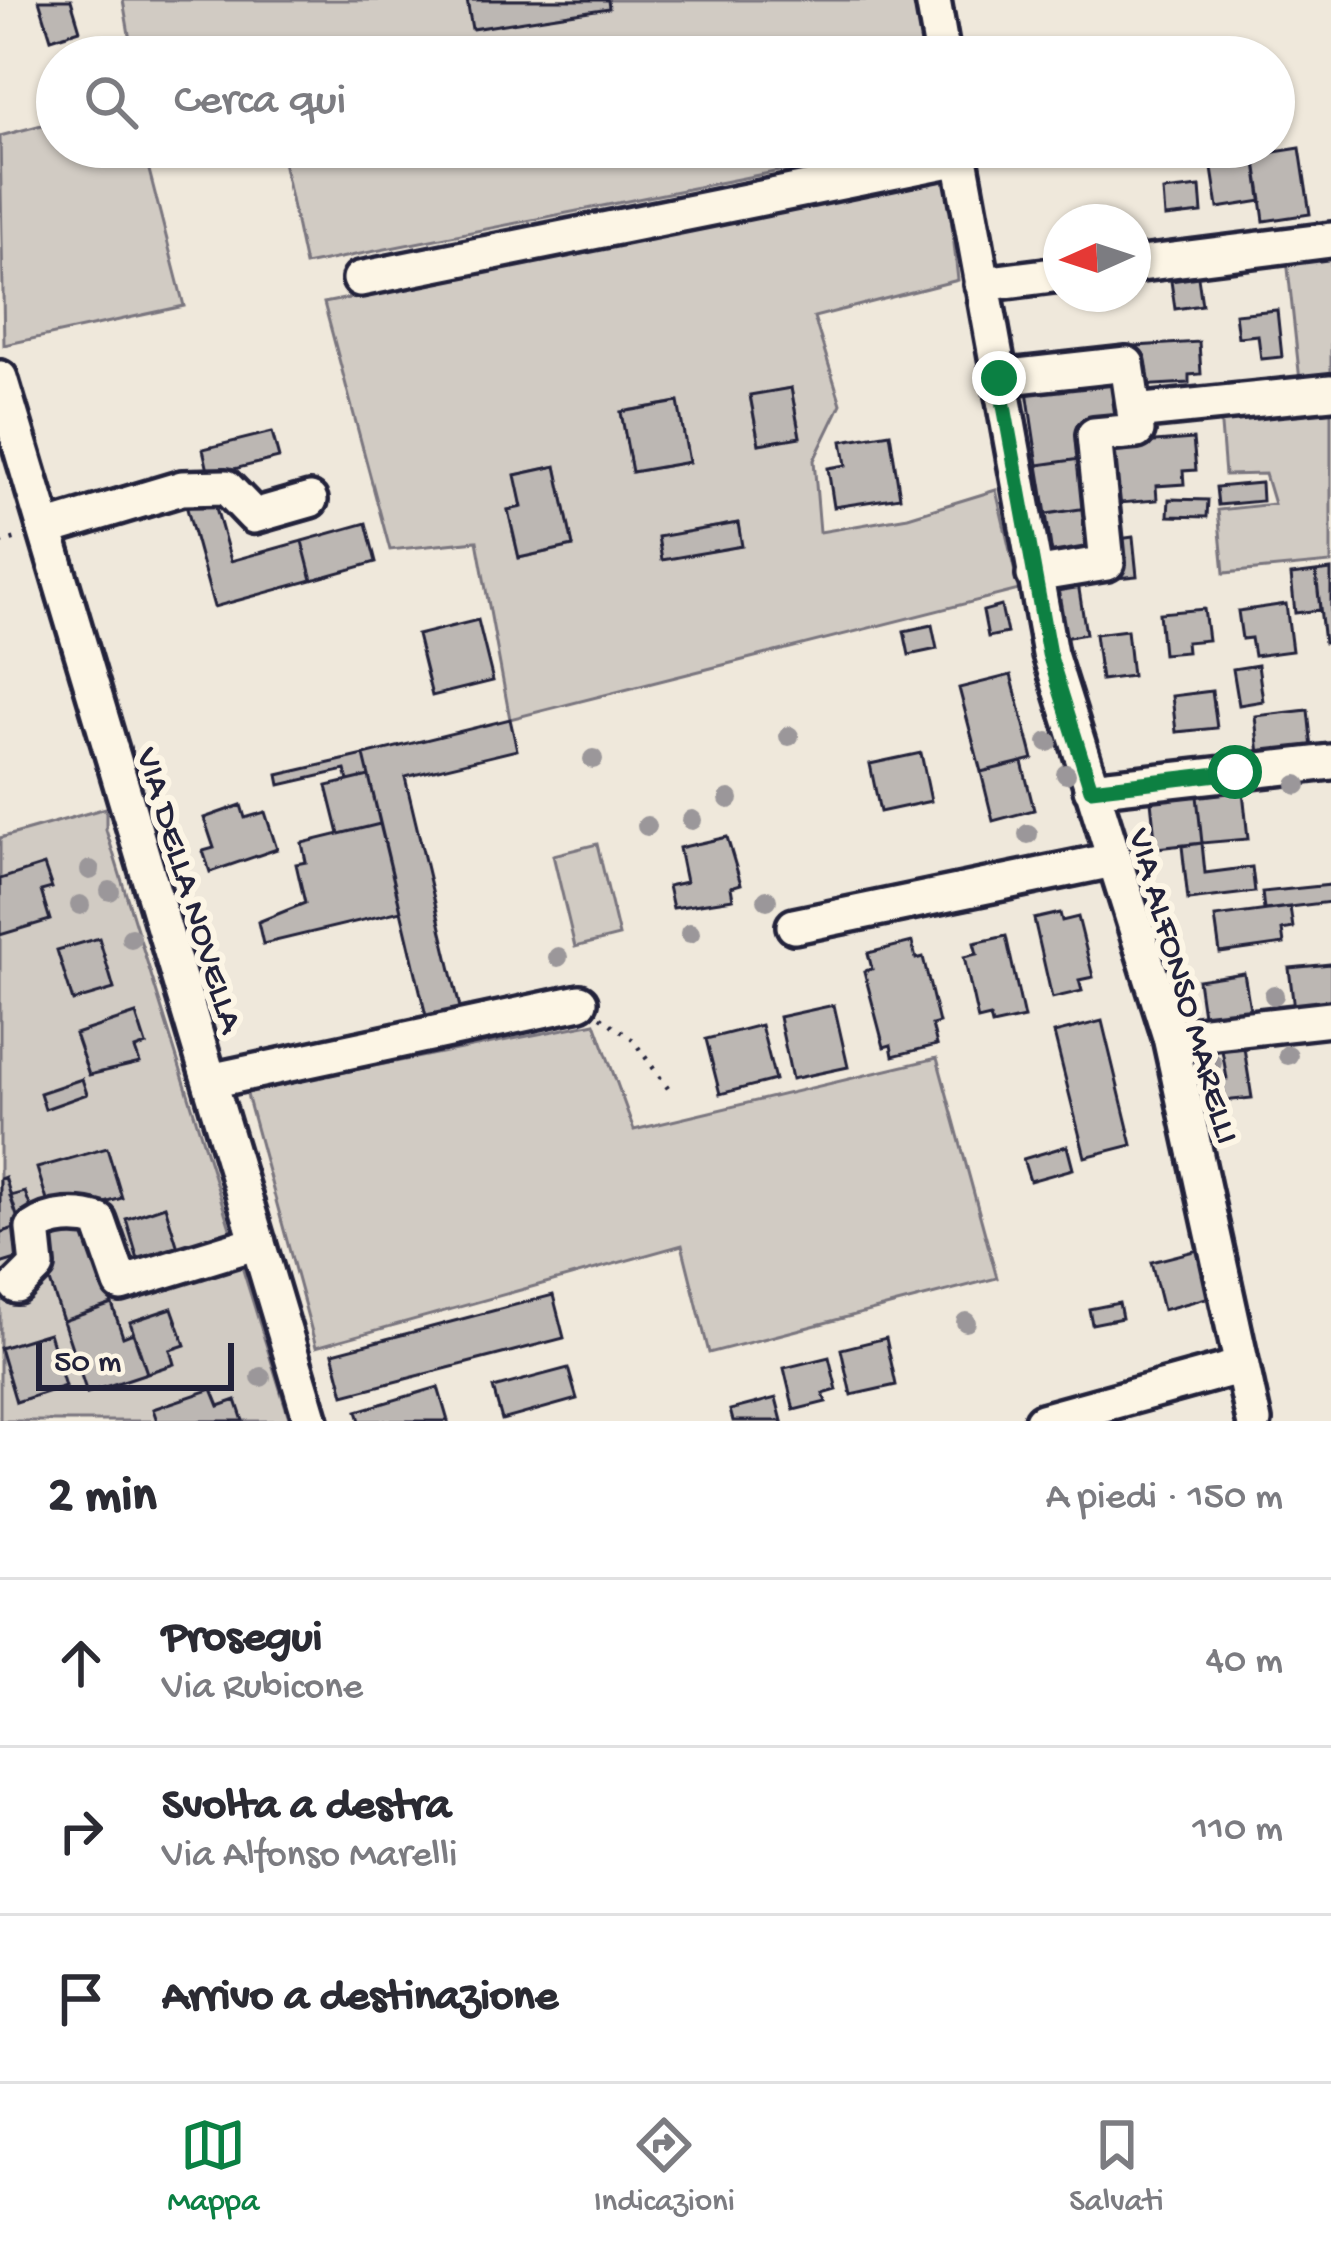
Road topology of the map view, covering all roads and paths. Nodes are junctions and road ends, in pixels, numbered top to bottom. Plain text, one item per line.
1 (933, 0) edge
2 (939, 36) edge
3 (884, 168) edge
4 (962, 168) edge
5 (1331, 240) edge
6 (1151, 263) edge
7 (1043, 276) edge
8 (360, 279) dead end
9 (982, 284) junction
10 (0, 378) edge
11 (999, 378) junction
12 (1331, 392) edge
13 (1134, 412) junction
14 (310, 500) dead end
15 (45, 529) junction
16 (1034, 575) junction
17 (1331, 762) edge
18 (1091, 789) junction
19 (1113, 860) junction
20 (794, 926) dead end
21 (580, 1002) joint
22 (1331, 1019) edge
23 (1169, 1036) junction
24 (210, 1081) junction
25 (670, 1091) dead end
26 (258, 1242) junction
27 (17, 1286) dead end
28 (1242, 1366) junction
29 (311, 1421) edge
30 (1042, 1421) edge
31 (1254, 1421) edge

1 - 2 street
3 - 8 street
4 - 9 street, VIA ALFONSO MARELLI
5 - 6 street
7 - 9 street
9 - 11 street, VIA ALFONSO MARELLI
10 - 15 street, VIA DELLA NOVELLA
11 - 13 street
11 - 16 street, VIA ALFONSO MARELLI
12 - 13 street
13 - 16 street
14 - 15 street
15 - 24 street, VIA DELLA NOVELLA
16 - 18 street, VIA ALFONSO MARELLI
17 - 18 street
18 - 19 street, VIA ALFONSO MARELLI
19 - 20 street
19 - 23 street, VIA ALFONSO MARELLI
21 - 24 street
21 - 25 path
22 - 23 street
23 - 28 street, VIA ALFONSO MARELLI
24 - 26 street, VIA DELLA NOVELLA
26 - 27 street
26 - 29 street, VIA DELLA NOVELLA
28 - 30 street
28 - 31 street, VIA ALFONSO MARELLI

